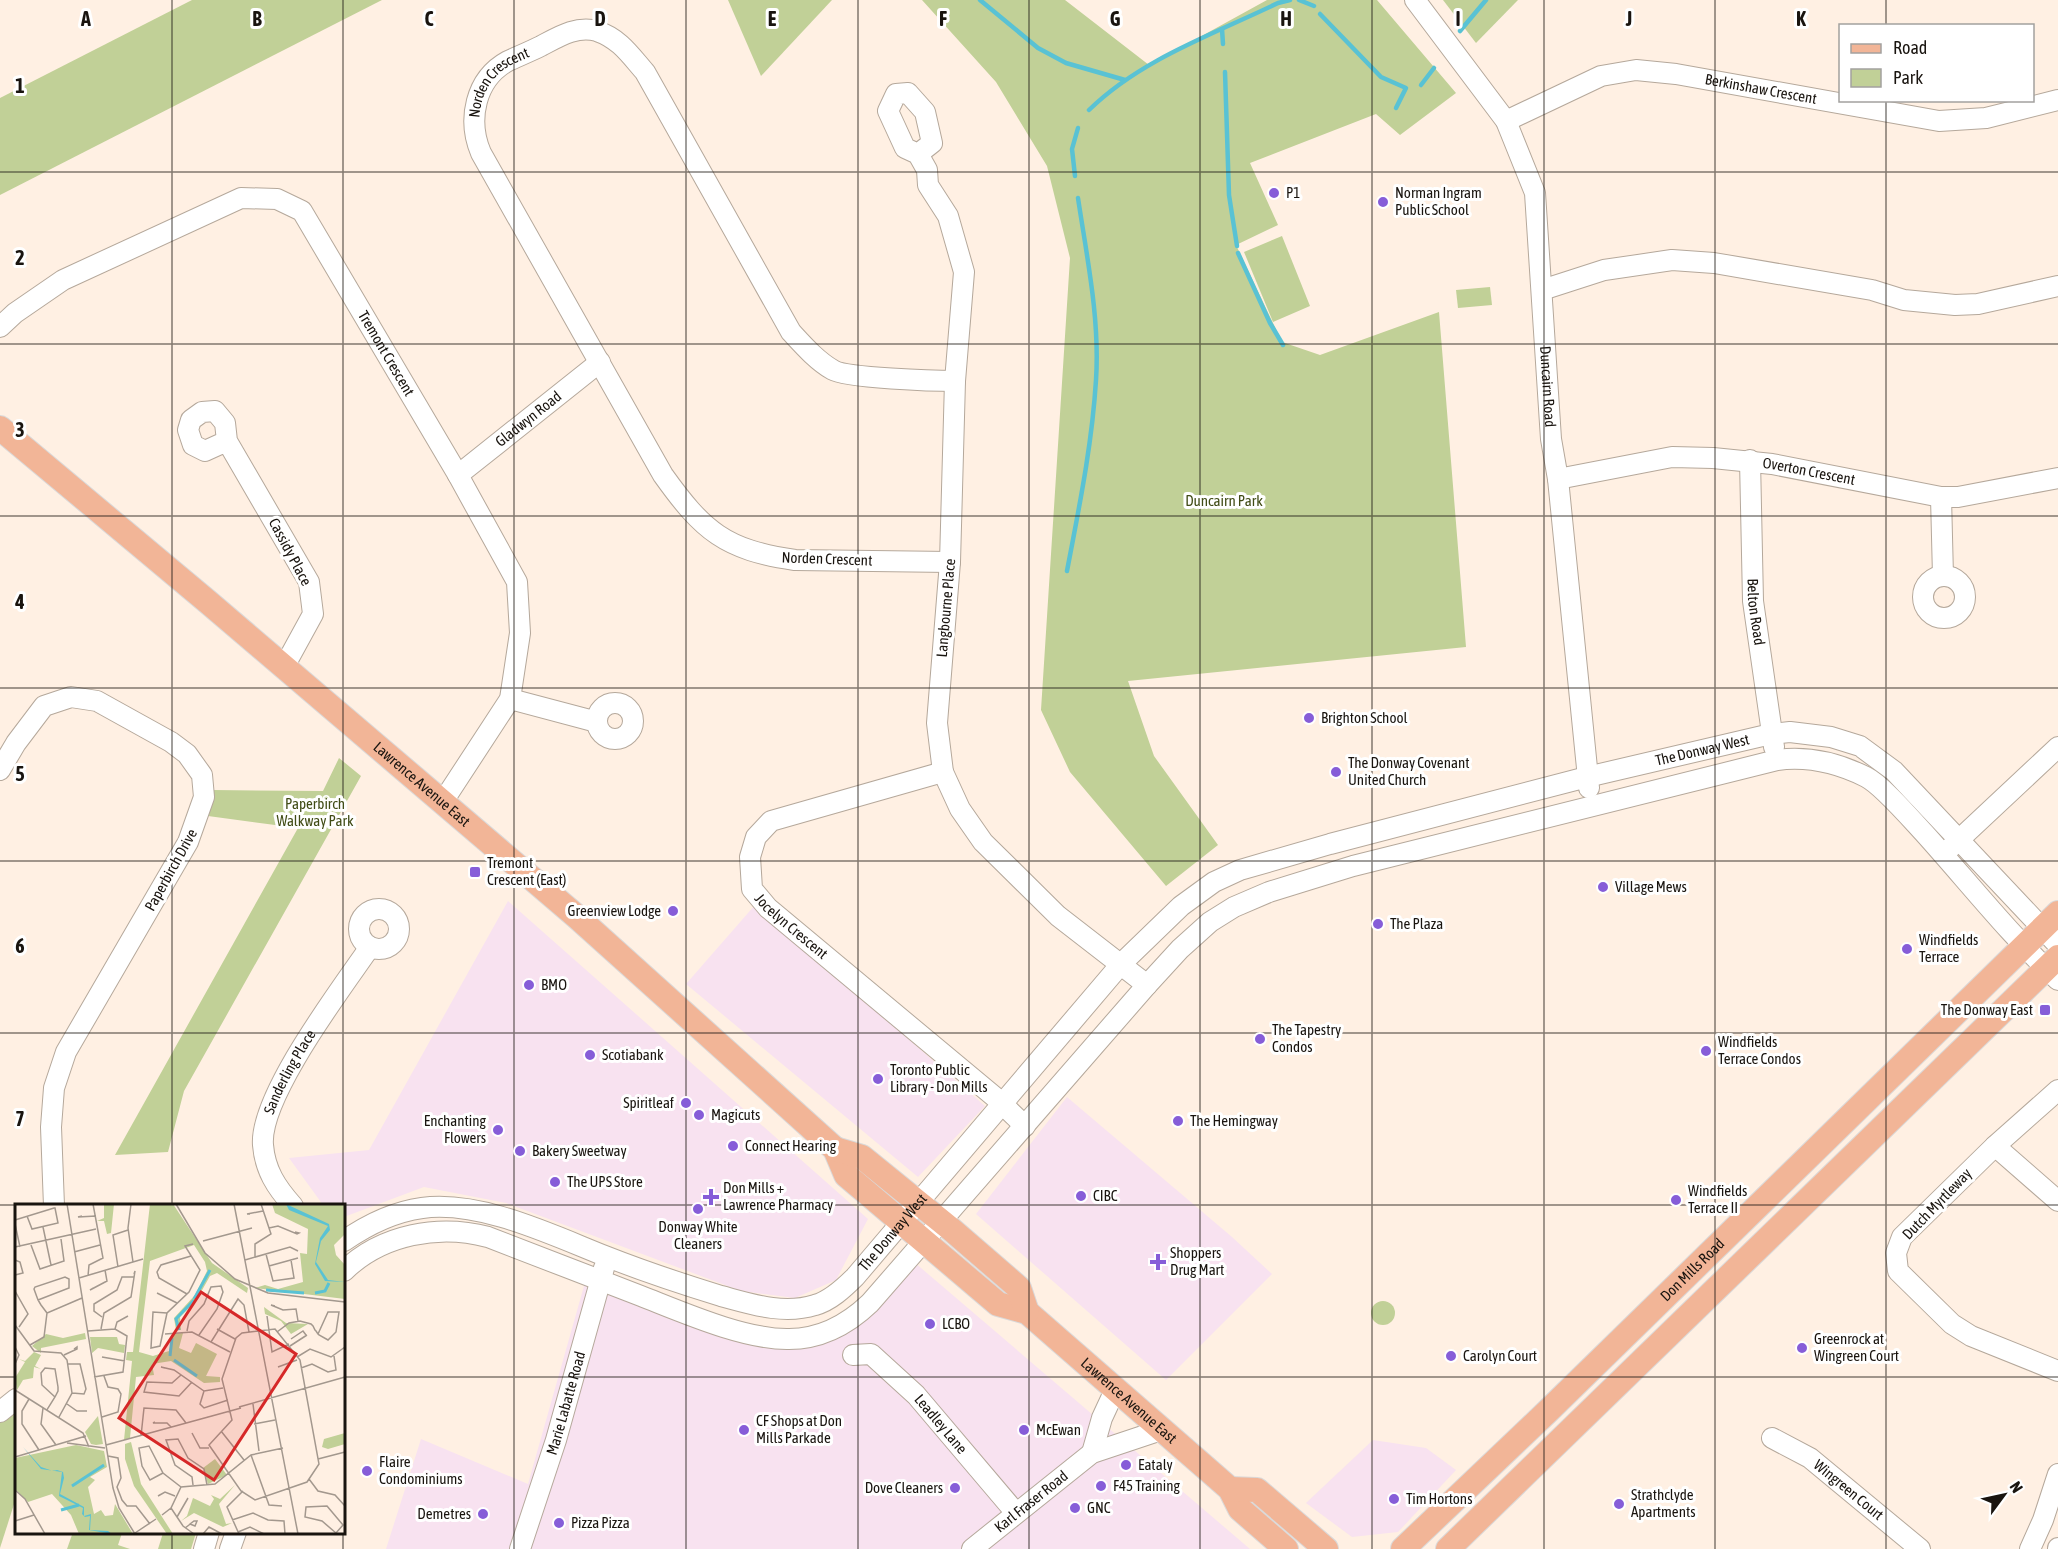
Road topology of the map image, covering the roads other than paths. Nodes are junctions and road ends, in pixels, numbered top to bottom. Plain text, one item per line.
1 (1415, 0) edge
2 (2058, 100) edge
3 (1506, 121) junction
4 (918, 154) dead end
5 (2058, 286) edge
6 (1542, 290) junction
7 (0, 327) edge
8 (600, 362) junction
9 (955, 381) junction
10 (0, 428) edge
11 (226, 441) dead end
12 (1750, 460) junction
13 (458, 475) junction
14 (2058, 478) edge
15 (1558, 479) junction
16 (1941, 497) junction
17 (950, 562) junction
18 (1943, 576) dead end
19 (284, 667) junction
20 (510, 699) junction
21 (597, 722) dead end
22 (1771, 734) junction
23 (2058, 747) edge
24 (1777, 760) junction
25 (0, 770) edge
26 (943, 772) junction
27 (1587, 777) junction
28 (442, 803) junction
29 (1593, 805) junction
30 (1950, 848) junction
31 (1273, 861) junction
32 (1282, 888) junction
33 (2052, 929) edge
34 (2024, 946) junction
35 (370, 947) dead end
36 (1121, 964) junction
37 (2054, 969) edge
38 (1147, 985) junction
39 (2058, 1090) edge
40 (1004, 1105) junction
41 (1025, 1126) junction
42 (1995, 1146) junction
43 (835, 1149) junction
44 (918, 1201) junction
45 (2058, 1201) edge
46 (54, 1204) edge
47 (291, 1204) edge
48 (399, 1213) junction
49 (940, 1220) junction
50 (901, 1221) junction
51 (412, 1234) junction
52 (345, 1240) edge
53 (924, 1240) junction
54 (607, 1257) junction
55 (345, 1267) edge
56 (600, 1280) junction
57 (699, 1289) junction
58 (1027, 1312) junction
59 (691, 1315) junction
60 (853, 1355) dead end
61 (2058, 1371) edge
62 (1115, 1390) junction
63 (15, 1399) edge
64 (0, 1412) edge
65 (1161, 1430) junction
66 (1772, 1438) dead end
67 (1092, 1453) junction
68 (2058, 1474) edge
69 (1230, 1489) junction
70 (1016, 1513) junction
71 (209, 1534) edge
72 (236, 1534) edge
73 (204, 1549) edge
74 (230, 1549) edge
75 (520, 1549) edge
76 (972, 1549) edge
77 (1286, 1549) edge
78 (1326, 1549) edge
79 (1403, 1549) edge
80 (1448, 1549) edge
81 (1920, 1549) edge
82 (2030, 1549) edge

1 - 3 street, Duncairn Road
2 - 3 street, Berkinshaw Crescent
3 - 6 street, Duncairn Road
4 - 9 street, Langbourne Place
5 - 6 street
6 - 15 street, Duncairn Road
7 - 13 street, Tremont Crescent
8 - 9 street, Norden Crescent
8 - 13 street, Gladwyn Road
8 - 17 street, Norden Crescent
9 - 17 street, Langbourne Place
10 - 19 main road, Lawrence Avenue East
11 - 19 street, Cassidy Place
12 - 15 street, Overton Crescent
12 - 16 street, Overton Crescent
12 - 22 street, Belton Road
13 - 20 street, Tremont Crescent
14 - 16 street, Overton Crescent
15 - 27 street, Duncairn Road
16 - 18 street
17 - 26 street, Langbourne Place
19 - 28 main road, Lawrence Avenue East
20 - 21 street
20 - 28 street, Tremont Crescent
22 - 24 street, Belton Road
22 - 27 street, The Donway West
22 - 30 street, The Donway West
23 - 30 street
24 - 29 street, The Donway West
24 - 30 street, The Donway West
25 - 46 street, Paperbirch Drive
26 - 36 street, Langbourne Place
26 - 40 street, Jocelyn Crescent
27 - 29 street, Duncairn Road
27 - 31 street, The Donway West
28 - 43 main road, Lawrence Avenue East
29 - 32 street, The Donway West
30 - 33 street, The Donway West
30 - 34 street, The Donway West
31 - 32 street
31 - 36 street, The Donway West
32 - 38 street, The Donway West
33 - 34 main road, Don Mills Road
34 - 37 street, The Donway West
34 - 79 main road, Don Mills Road
35 - 47 street, Sanderling Place
36 - 38 street, Langbourne Place
36 - 40 street, The Donway West
37 - 80 main road, Don Mills Road
38 - 41 street, The Donway West
39 - 42 street, Dutch Myrtleway
40 - 41 street, Jocelyn Crescent
40 - 44 street, The Donway West
41 - 49 street, The Donway West
42 - 45 street
42 - 61 street, Dutch Myrtleway
43 - 44 main road, Lawrence Avenue East
43 - 50 main road, Lawrence Avenue East
44 - 49 main road, Lawrence Avenue East
44 - 50 street, The Donway West
48 - 51 street
48 - 52 street, The Donway West
48 - 54 street, The Donway West
49 - 53 street, The Donway West
49 - 58 main road, Lawrence Avenue East
50 - 53 main road, Lawrence Avenue East
50 - 57 street, The Donway West
51 - 55 street, The Donway West
51 - 56 street, The Donway West
53 - 58 main road, Lawrence Avenue East
53 - 59 street, The Donway West
54 - 56 street, Marie Labatte Road
54 - 57 street, The Donway West
56 - 59 street, The Donway West
56 - 75 street, Marie Labatte Road
57 - 59 street
58 - 62 main road, Lawrence Avenue East
60 - 70 street, Leadley Lane
62 - 65 main road, Lawrence Avenue East
62 - 67 street
63 - 64 street
65 - 67 street, Karl Fraser Road
65 - 69 main road, Lawrence Avenue East
66 - 81 street, Wingreen Court
67 - 70 street, Karl Fraser Road
68 - 82 street
69 - 77 main road, Lawrence Avenue East
69 - 78 main road
70 - 76 street, Karl Fraser Road
71 - 73 street
72 - 74 street

